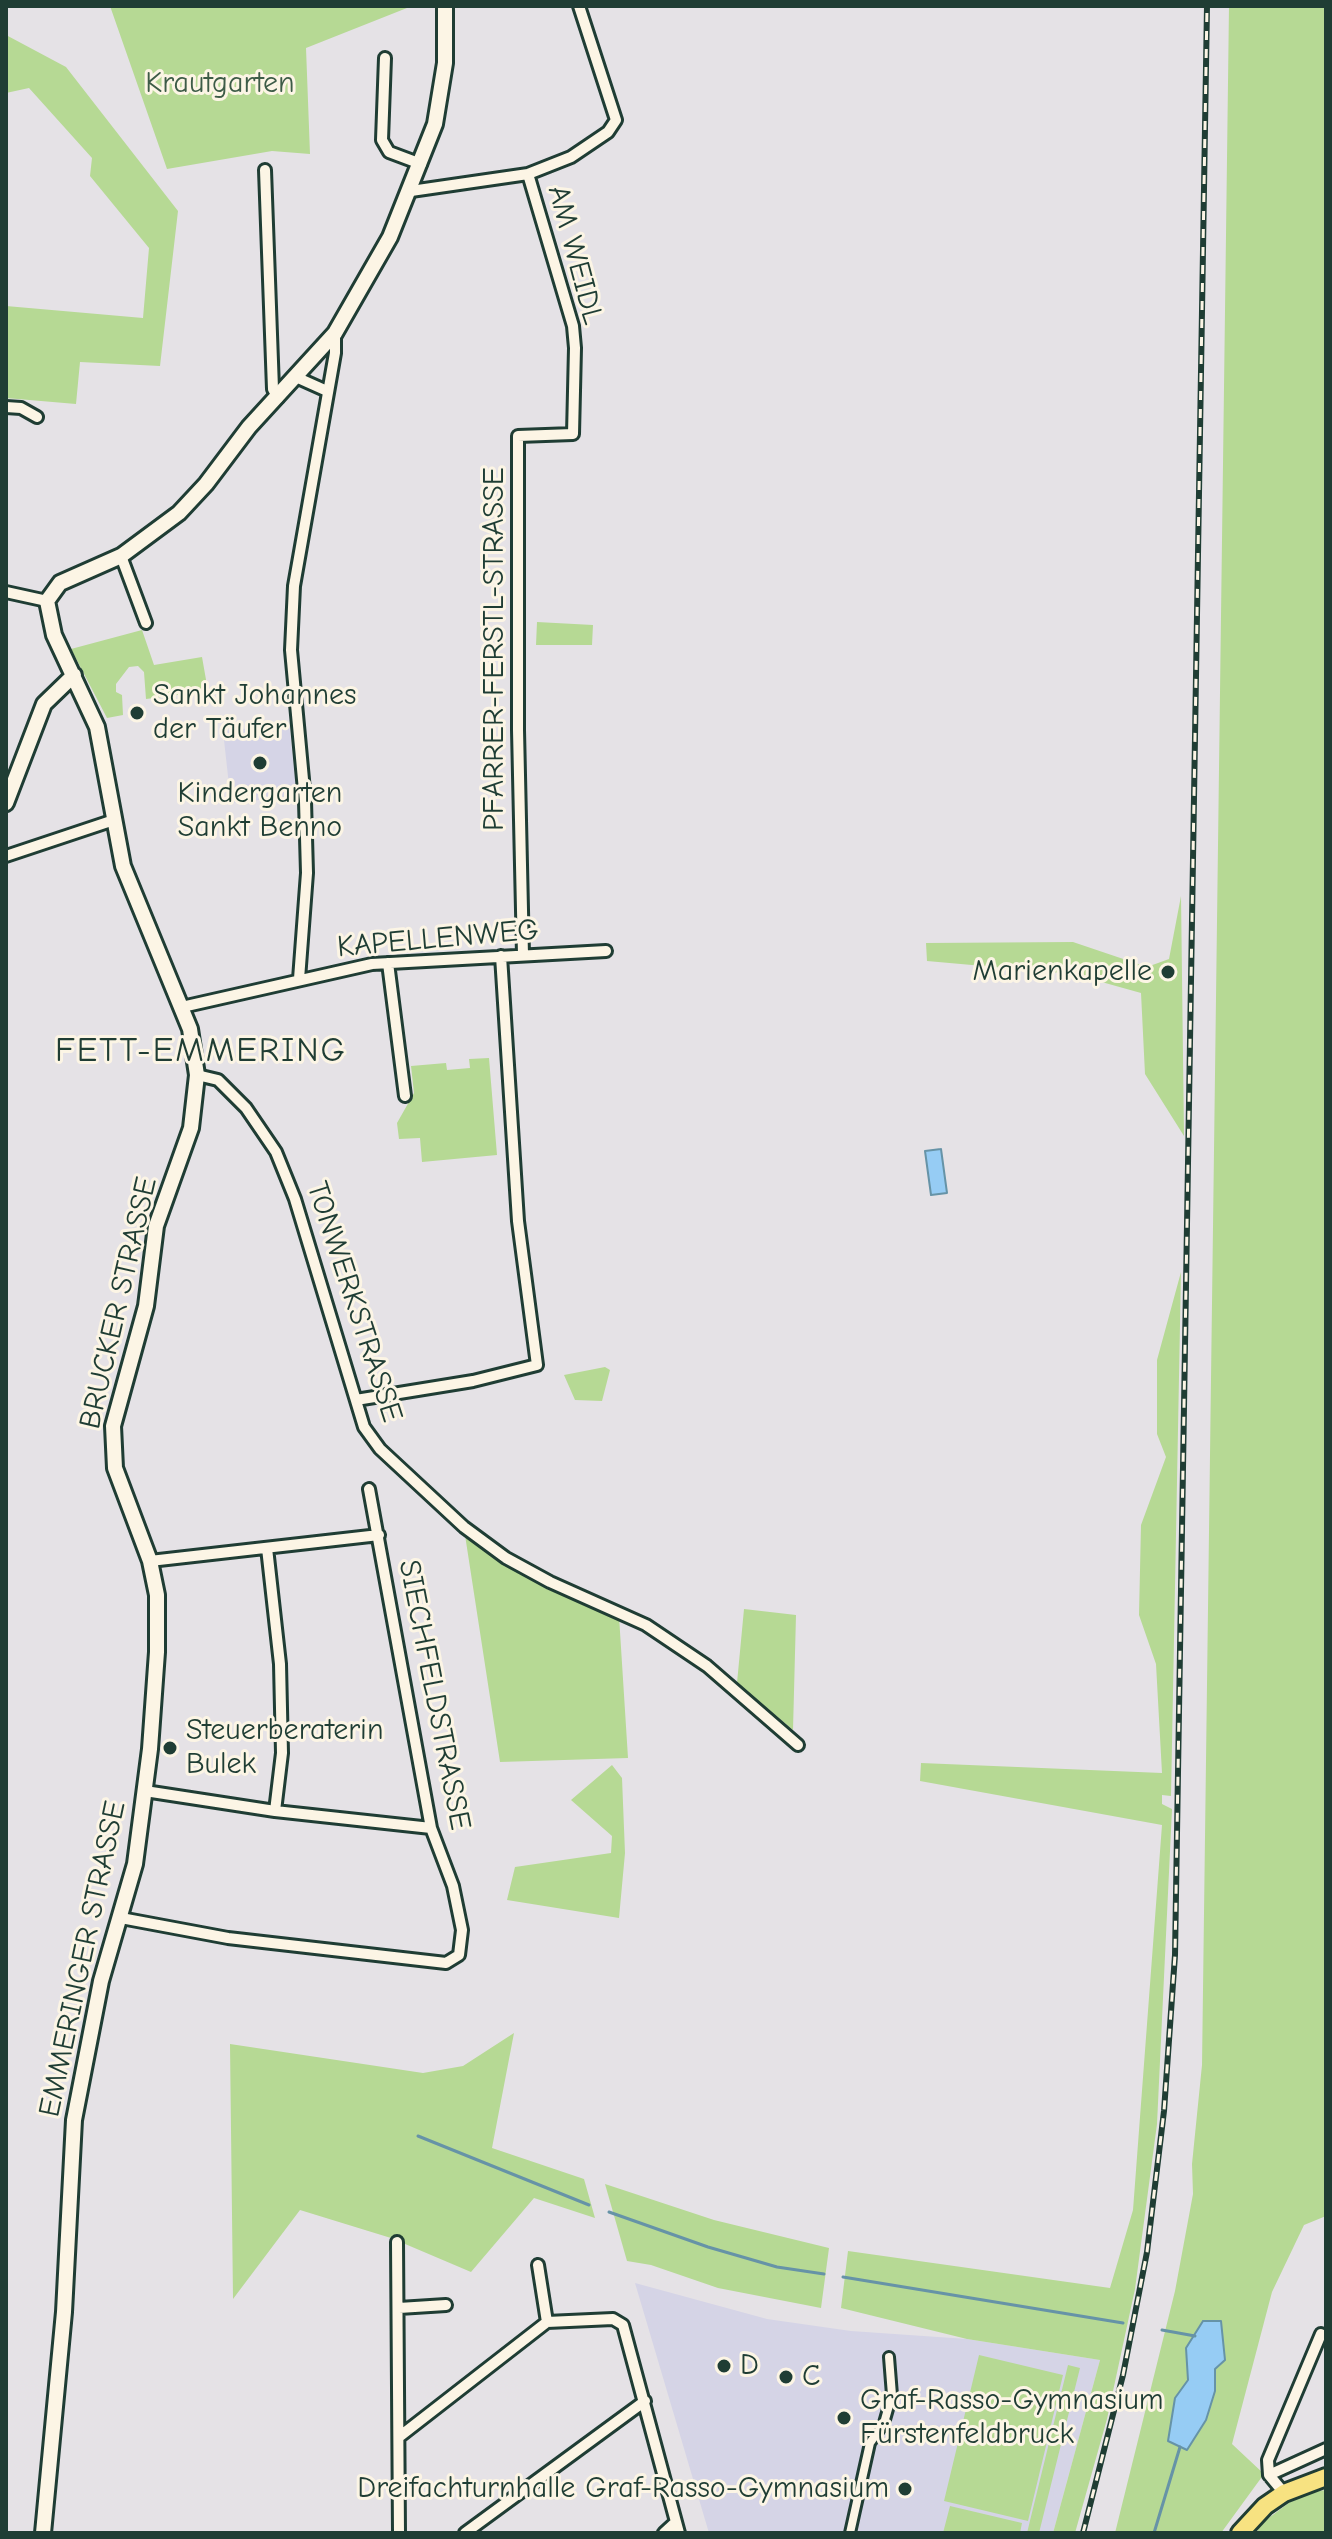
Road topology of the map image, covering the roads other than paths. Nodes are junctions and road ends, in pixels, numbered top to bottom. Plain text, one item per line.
1 (445, 6) edge
2 (579, 6) edge
3 (385, 58) dead end
4 (421, 164) junction
5 (265, 170) dead end
6 (528, 174) junction
7 (411, 191) junction
8 (335, 333) junction
9 (575, 348) joint
10 (298, 378) junction
11 (327, 391) junction
12 (278, 398) junction
13 (6, 407) edge
14 (37, 417) dead end
15 (121, 556) junction
16 (6, 592) edge
17 (47, 601) junction
18 (146, 623) dead end
19 (74, 675) junction
20 (6, 803) edge
21 (114, 820) junction
22 (6, 856) edge
23 (606, 951) dead end
24 (523, 955) junction
25 (501, 956) junction
26 (388, 963) junction
27 (299, 979) junction
28 (182, 1007) junction
29 (197, 1075) junction
30 (405, 1096) dead end
31 (356, 1400) junction
32 (369, 1489) dead end
33 (379, 1535) junction
34 (142, 1542) joint
35 (267, 1548) junction
36 (150, 1561) junction
37 (798, 1745) dead end
38 (145, 1791) junction
39 (275, 1811) junction
40 (431, 1828) junction
41 (121, 1918) junction
42 (397, 2242) dead end
43 (538, 2265) dead end
44 (446, 2305) dead end
45 (399, 2308) junction
46 (547, 2322) junction
47 (1321, 2334) dead end
48 (889, 2357) dead end
49 (645, 2401) junction
50 (399, 2437) junction
51 (1326, 2449) edge
52 (1269, 2475) junction
53 (1326, 2477) edge
54 (1284, 2493) junction
55 (678, 2528) edge
56 (43, 2533) edge
57 (399, 2533) edge
58 (465, 2533) edge
59 (664, 2533) edge
60 (850, 2533) edge
61 (1240, 2533) edge

1 - 4 street
2 - 6 street
3 - 4 street
4 - 7 street
5 - 12 street
6 - 7 street
6 - 9 street, AM WEIDL
7 - 8 street
8 - 10 street
8 - 11 street
9 - 24 street, PFARRER-FERSTL-STRASSE
10 - 11 street
10 - 12 street
11 - 27 street
12 - 15 street
13 - 14 street
15 - 17 street
15 - 18 street
16 - 17 street
17 - 19 street, BRUCKER STRASSE
19 - 20 street
19 - 21 street, BRUCKER STRASSE
21 - 22 street
21 - 28 street, BRUCKER STRASSE
23 - 24 street, KAPELLENWEG
24 - 25 street, KAPELLENWEG
25 - 26 street, KAPELLENWEG
25 - 31 street
26 - 27 street, KAPELLENWEG
26 - 30 street
27 - 28 street, KAPELLENWEG
28 - 29 street, BRUCKER STRASSE
29 - 31 street, TONWERKSTRASSE
29 - 34 street, BRUCKER STRASSE
31 - 37 street, TONWERKSTRASSE
32 - 33 street, SIECHFELDSTRASSE
33 - 35 street
33 - 40 street, SIECHFELDSTRASSE
34 - 36 street, EMMERINGER STRASSE
35 - 36 street
35 - 39 street
36 - 38 street, EMMERINGER STRASSE
38 - 39 street
38 - 41 street, EMMERINGER STRASSE
39 - 40 street
40 - 41 street, SIECHFELDSTRASSE
41 - 56 street, EMMERINGER STRASSE
42 - 45 street
43 - 46 street
44 - 45 street
45 - 50 street
46 - 49 street
46 - 50 street
47 - 52 street
48 - 60 street
49 - 55 street
49 - 58 street
50 - 57 street
51 - 52 street
52 - 54 street
53 - 54 main road
54 - 61 main road
55 - 59 street

